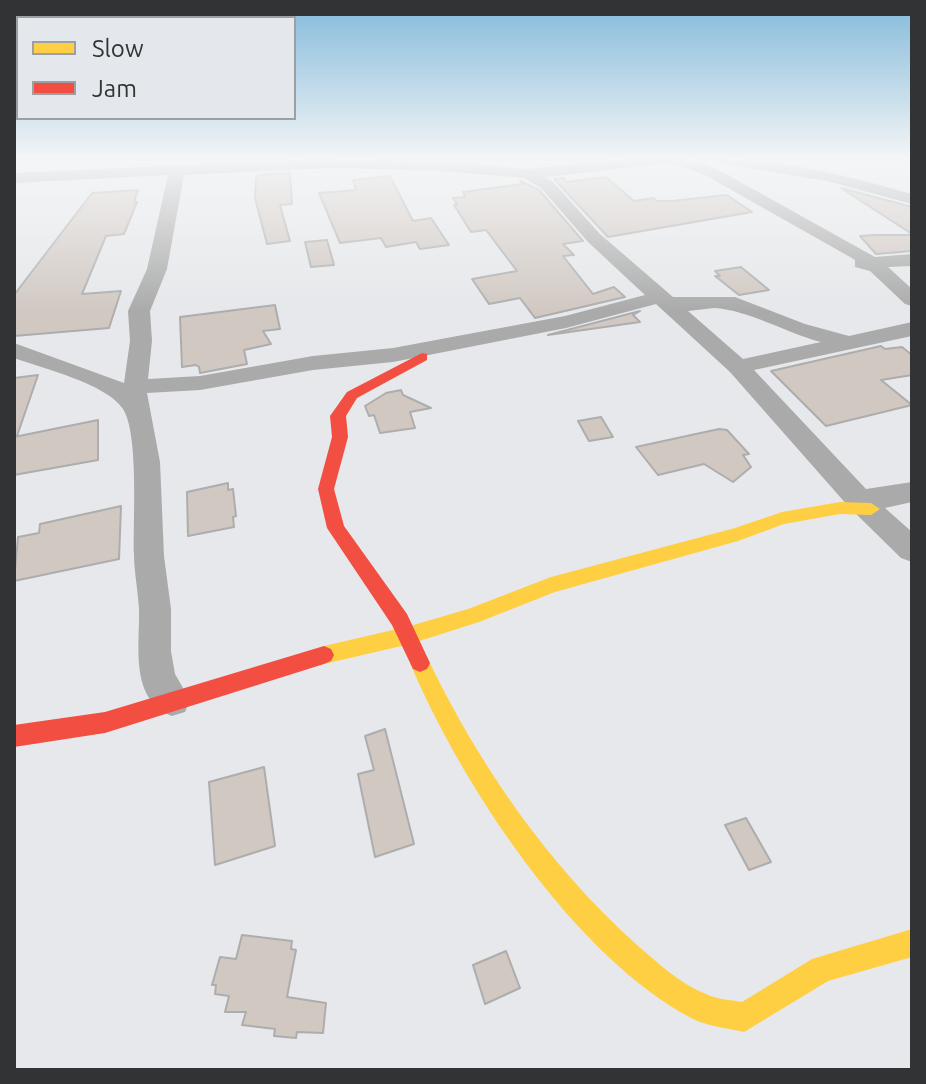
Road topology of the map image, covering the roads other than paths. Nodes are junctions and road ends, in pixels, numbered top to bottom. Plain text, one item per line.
1 (169, 210) edge
2 (569, 210) edge
3 (772, 210) edge
4 (912, 260) edge
5 (857, 262) junction
6 (663, 300) junction
7 (912, 300) edge
8 (912, 329) edge
9 (850, 343) junction
10 (14, 350) edge
11 (422, 357) dead end
12 (738, 367) junction
13 (136, 397) junction
14 (912, 492) edge
15 (864, 504) junction
16 (912, 550) edge
17 (410, 635) junction
18 (172, 700) junction
19 (14, 736) edge
20 (912, 943) edge

1 - 13 street
2 - 6 street
3 - 5 street
4 - 5 street
5 - 7 street
6 - 9 street
6 - 12 street
6 - 13 street
8 - 9 street
9 - 12 street
10 - 13 street
11 - 17 street
12 - 15 street
13 - 18 street
14 - 15 street
15 - 16 street
15 - 17 street
17 - 18 street
17 - 20 street
18 - 19 street

